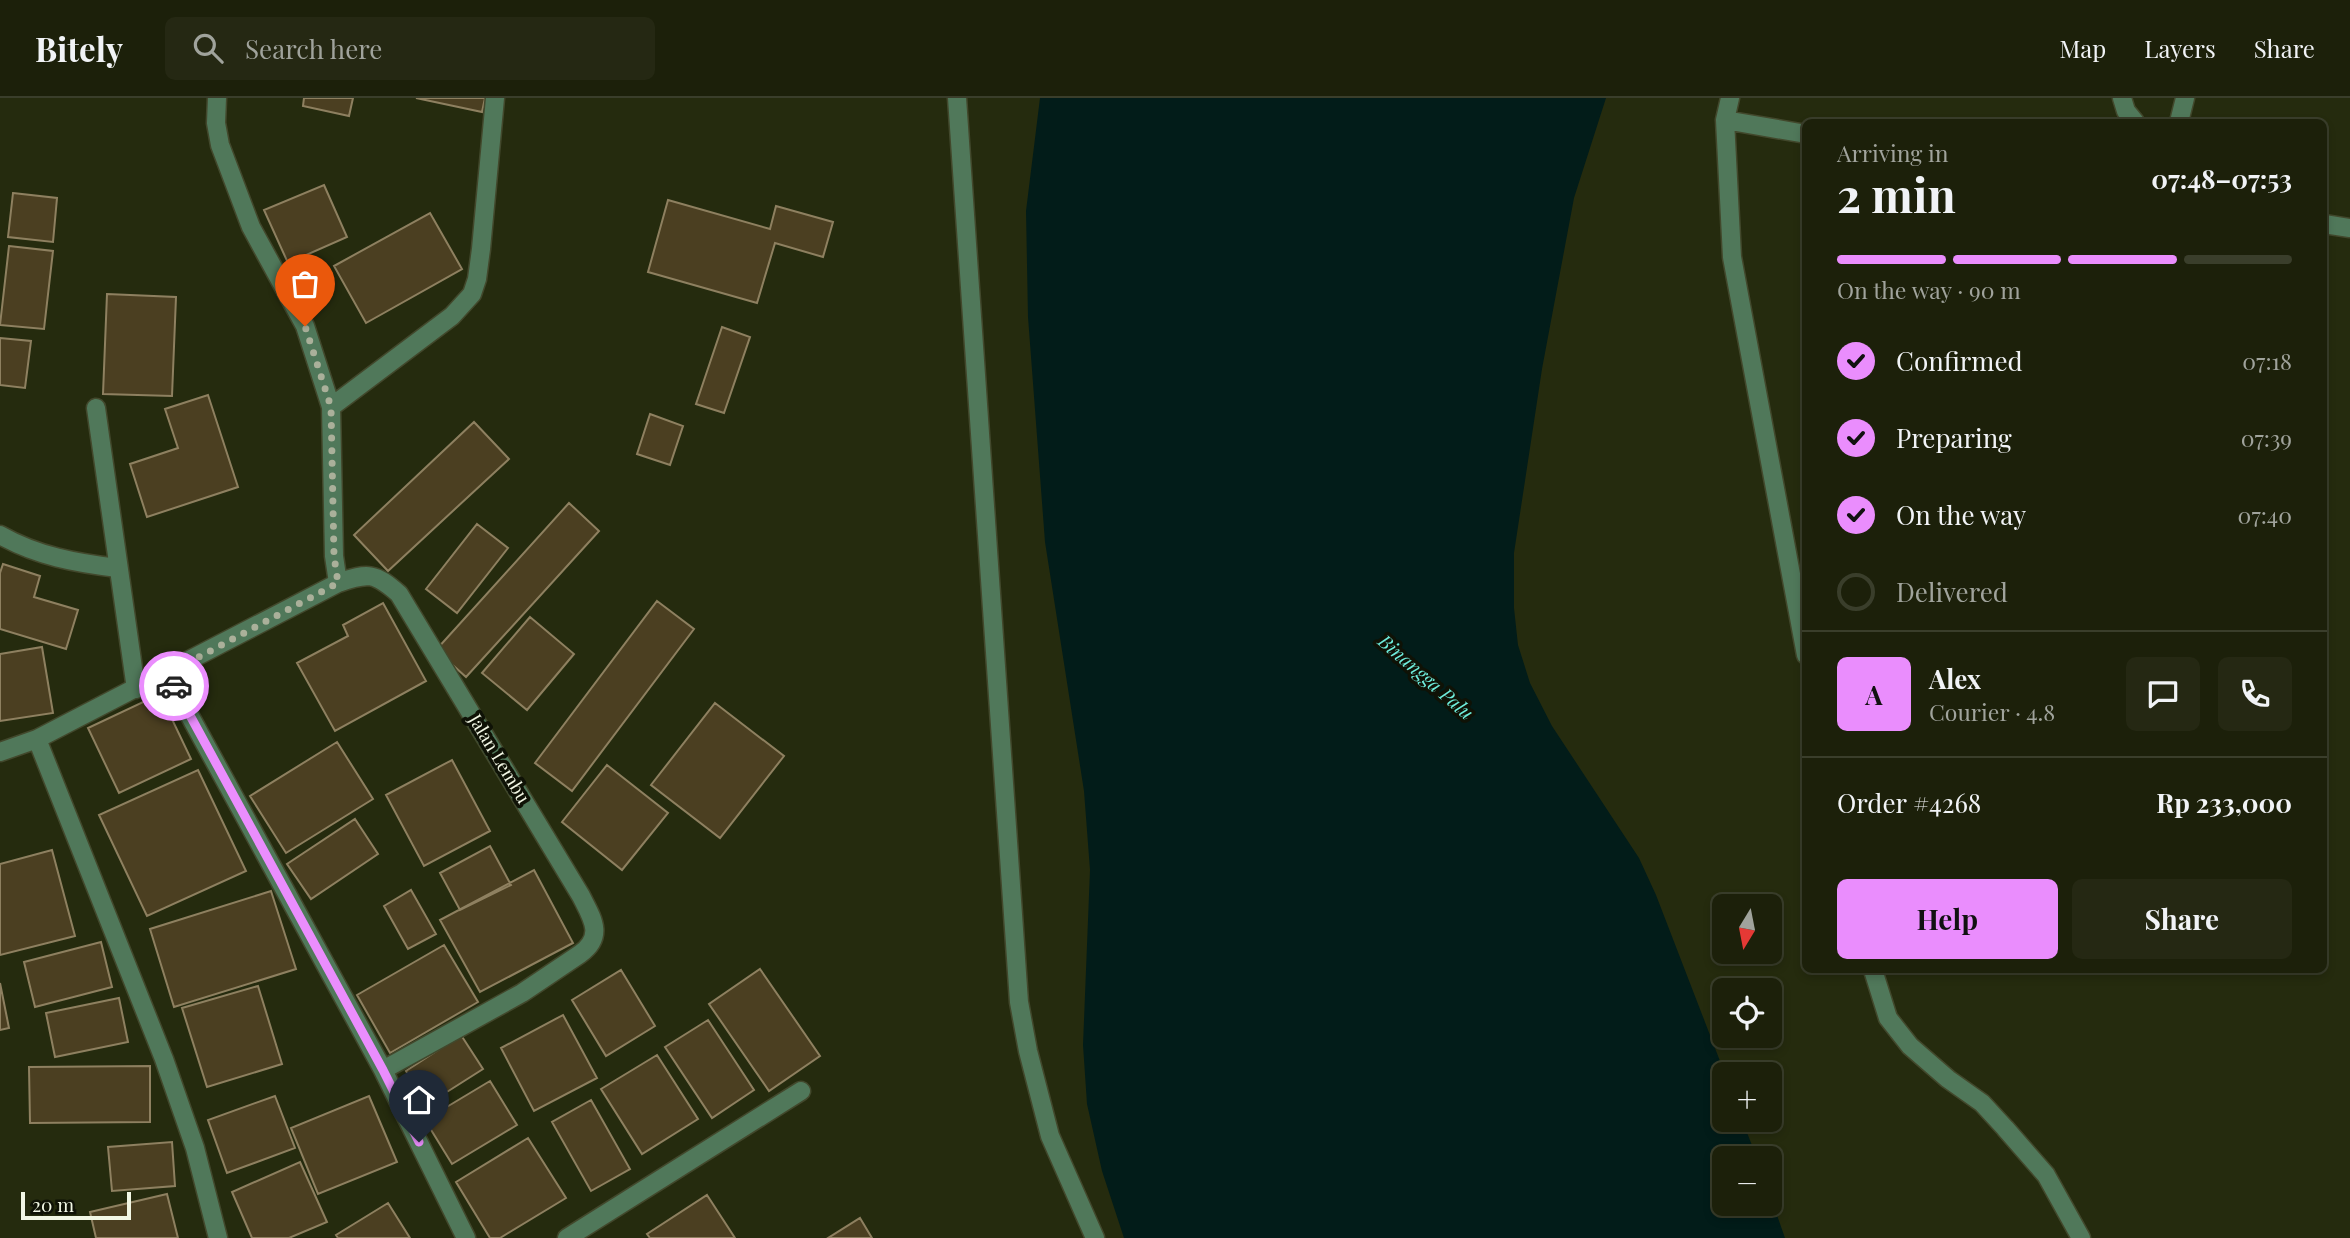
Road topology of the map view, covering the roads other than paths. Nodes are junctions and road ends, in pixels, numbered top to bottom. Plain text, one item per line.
1 (217, 98) edge
2 (495, 98) edge
3 (957, 98) edge
4 (1730, 98) edge
5 (2122, 98) edge
6 (2185, 98) edge
7 (2133, 119) edge
8 (2180, 119) edge
9 (1725, 120) junction
10 (1802, 133) edge
11 (2327, 224) edge
12 (2350, 228) edge
13 (331, 407) junction
14 (96, 408) dead end
15 (0, 535) edge
16 (118, 568) junction
17 (338, 583) junction
18 (1802, 633) edge
19 (167, 674) junction
20 (136, 689) junction
21 (37, 739) junction
22 (0, 752) edge
23 (1874, 973) edge
24 (383, 1070) junction
25 (801, 1091) dead end
26 (218, 1238) edge
27 (466, 1238) edge
28 (567, 1238) edge
29 (1095, 1238) edge
30 (2081, 1238) edge

1 - 13 street
2 - 13 street
3 - 29 street
4 - 9 street
5 - 7 street
6 - 8 street
9 - 10 street
9 - 18 street
11 - 12 street
13 - 17 street
14 - 16 street
15 - 16 street
16 - 20 street
17 - 19 street, Jalan Lembu
17 - 24 street, Jalan Lembu
19 - 20 street, Jalan Lembu
19 - 24 street
20 - 21 street, Jalan Lembu
21 - 22 street, Jalan Lembu
21 - 26 street
23 - 30 street
24 - 27 street
25 - 28 street

